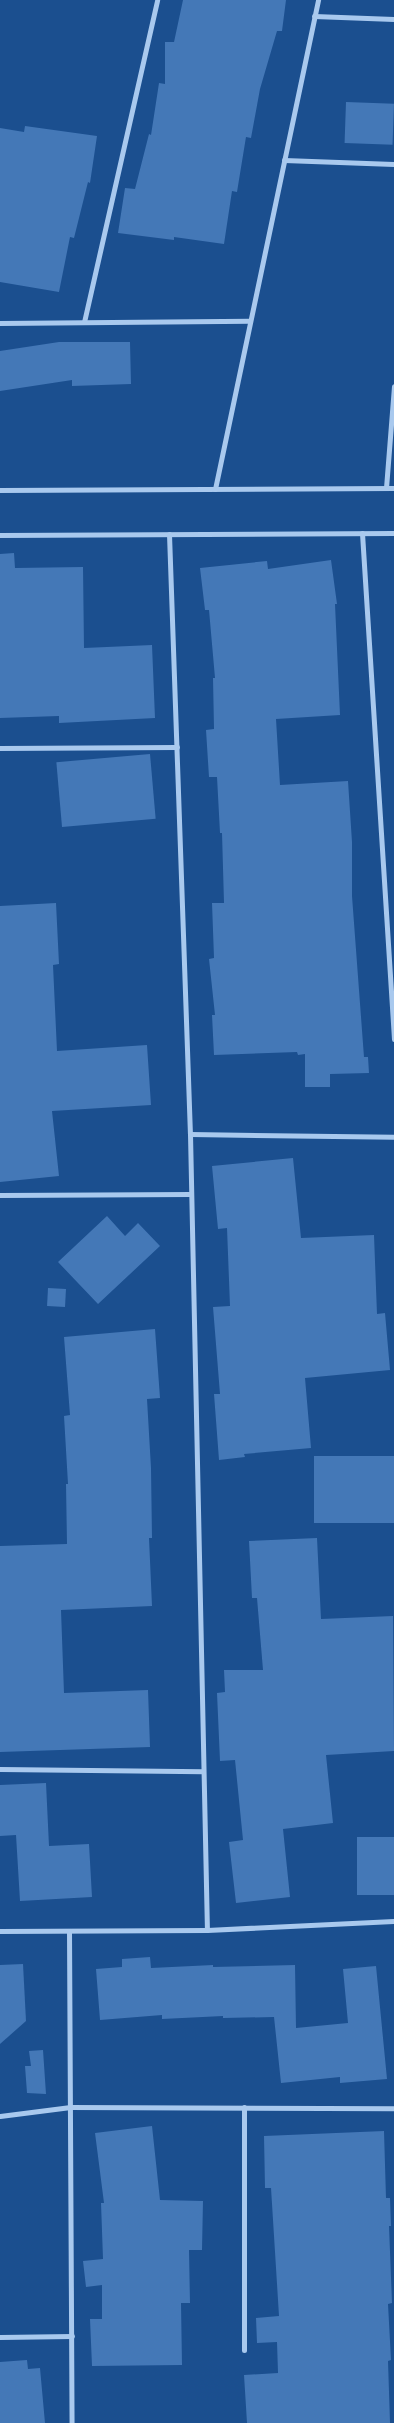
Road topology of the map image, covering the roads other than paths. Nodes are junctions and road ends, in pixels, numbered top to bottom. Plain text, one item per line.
1 (157, 0) edge
2 (318, 0) edge
3 (314, 16) junction
4 (394, 19) edge
5 (284, 160) junction
6 (394, 164) edge
7 (250, 320) junction
8 (84, 322) junction
9 (0, 323) edge
10 (394, 386) edge
11 (386, 488) junction
12 (394, 488) edge
13 (215, 489) junction
14 (0, 490) edge
15 (394, 532) edge
16 (362, 533) junction
17 (169, 534) junction
18 (0, 535) edge
19 (177, 747) junction
20 (0, 748) edge
21 (394, 1039) edge
22 (190, 1134) junction
23 (394, 1137) edge
24 (191, 1194) junction
25 (0, 1195) edge
26 (0, 1769) edge
27 (204, 1771) junction
28 (394, 1921) edge
29 (206, 1930) junction
30 (0, 1931) edge
31 (69, 1931) junction
32 (70, 2106) junction
33 (244, 2107) junction
34 (394, 2108) edge
35 (0, 2116) edge
36 (72, 2336) junction
37 (0, 2337) edge
38 (244, 2350) dead end
39 (72, 2423) edge

1 - 8 street
2 - 3 street
3 - 4 street
3 - 5 street
5 - 6 street
5 - 7 street
7 - 8 street
7 - 13 street
8 - 9 street
10 - 11 street
11 - 12 street
11 - 13 street
13 - 14 street
15 - 16 street
16 - 17 street
16 - 21 street
17 - 18 street
17 - 19 street
19 - 20 street
19 - 22 street
22 - 23 street
22 - 24 street
24 - 25 street
24 - 27 street
26 - 27 street
27 - 29 street
28 - 29 street
29 - 31 street
30 - 31 street
31 - 32 street
32 - 33 street
32 - 35 street
32 - 36 street
33 - 34 street
33 - 38 street
36 - 37 street
36 - 39 street

